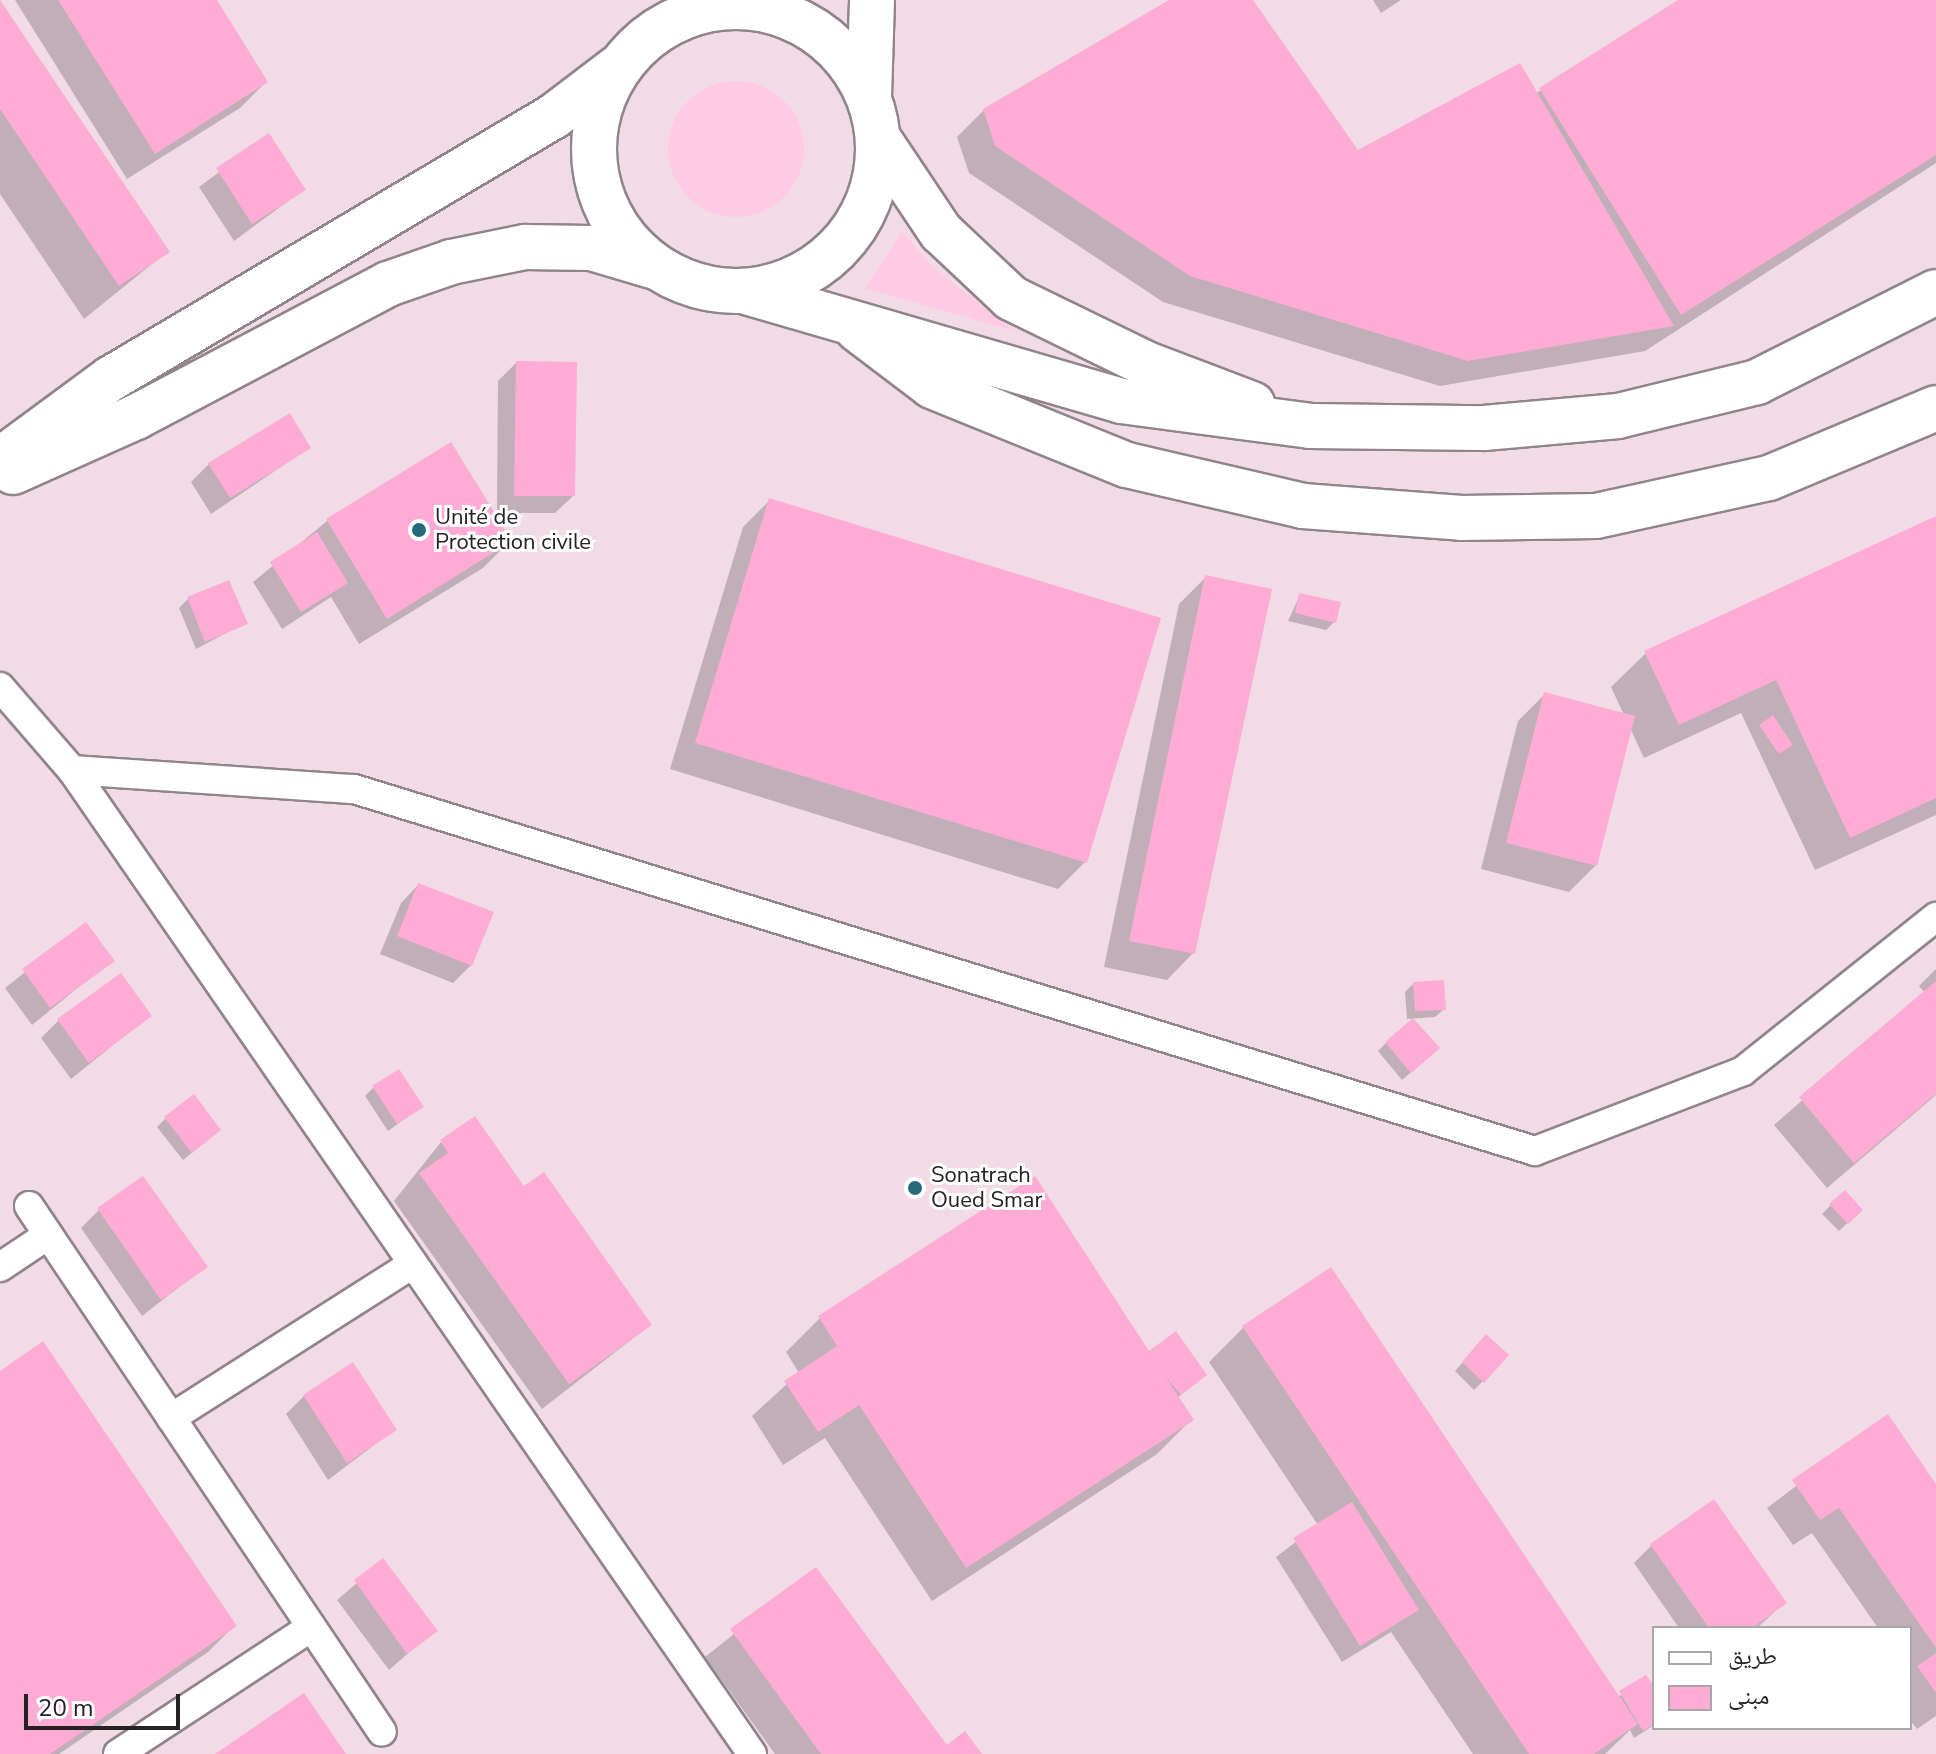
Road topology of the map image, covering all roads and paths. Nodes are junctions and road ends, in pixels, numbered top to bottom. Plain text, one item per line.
1 (872, 0) edge
2 (699, 7) edge
3 (622, 64) junction
4 (869, 96) junction
5 (878, 138) junction
6 (655, 267) junction
7 (743, 291) junction
8 (1936, 292) edge
9 (857, 329) junction
10 (1936, 408) edge
11 (1310, 426) junction
12 (0, 460) edge
13 (0, 478) edge
14 (0, 687) edge
15 (72, 770) junction
16 (1936, 917) edge
17 (29, 1206) dead end
18 (48, 1235) junction
19 (413, 1264) junction
20 (0, 1267) edge
21 (171, 1418) junction
22 (311, 1627) junction
23 (382, 1732) dead end
24 (118, 1754) edge
25 (752, 1754) edge

1 - 4 main road
2 - 3 main road
2 - 4 main road
3 - 6 main road
3 - 12 main road
4 - 5 main road
5 - 7 main road
5 - 11 main road
6 - 7 main road
6 - 13 main road
7 - 9 main road
8 - 11 main road
9 - 10 main road
9 - 11 main road
14 - 15 lane
15 - 16 lane
15 - 19 lane
17 - 18 lane
18 - 20 lane
18 - 21 lane
19 - 21 lane
19 - 25 lane
21 - 22 lane
22 - 23 lane
22 - 24 lane

